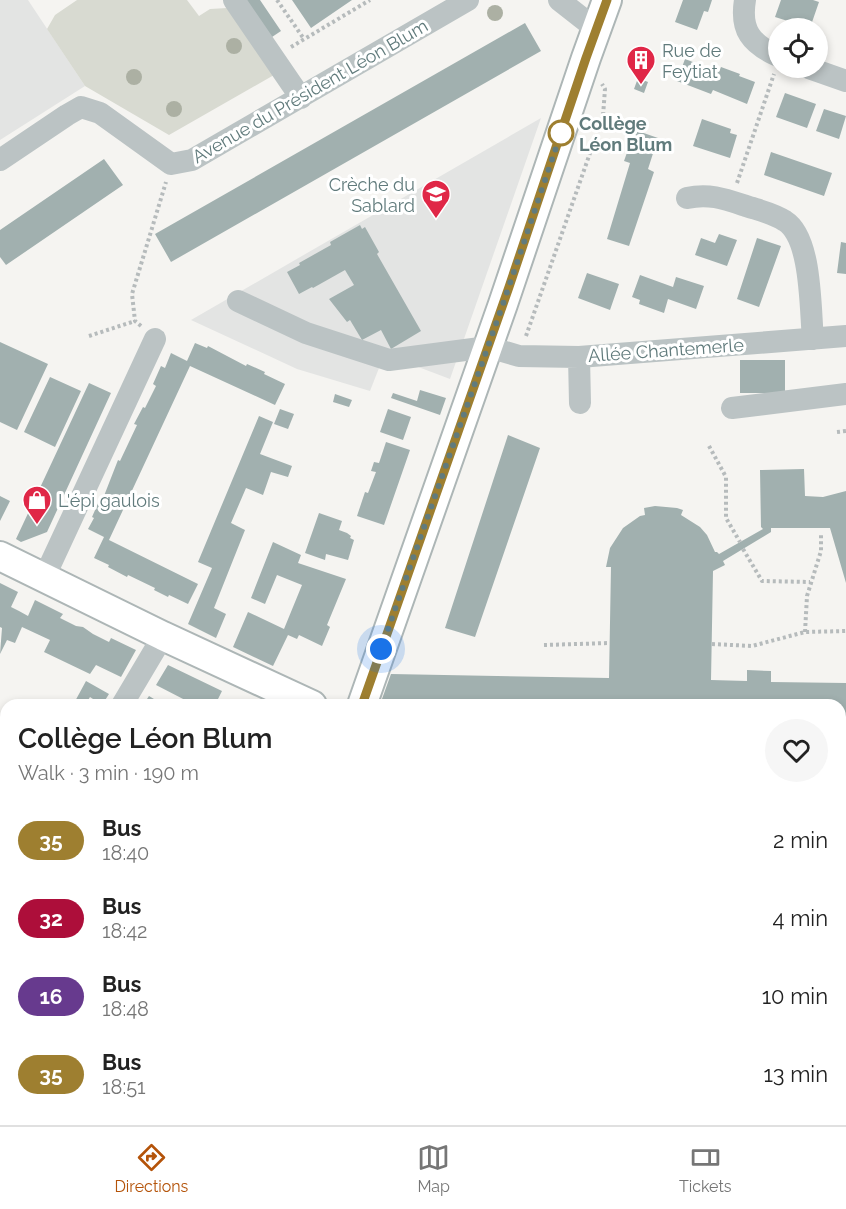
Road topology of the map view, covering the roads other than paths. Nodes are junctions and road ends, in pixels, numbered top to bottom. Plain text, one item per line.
1 (234, 0) edge
2 (468, 0) edge
3 (559, 0) edge
4 (607, 0) edge
5 (745, 0) edge
6 (596, 29) junction
7 (768, 54) edge
8 (828, 75) edge
9 (846, 81) edge
10 (301, 98) junction
11 (3, 151) edge
12 (687, 198) dead end
13 (238, 301) dead end
14 (846, 336) edge
15 (155, 339) road end
16 (813, 339) junction
17 (488, 347) junction
18 (579, 357) junction
19 (846, 394) edge
20 (580, 403) dead end
21 (732, 408) dead end
22 (0, 556) edge
23 (44, 578) junction
24 (163, 636) junction
25 (126, 699) edge
26 (299, 699) edge
27 (364, 699) edge

1 - 10 street
2 - 10 street, Avenue du Président Léon Blum
3 - 6 street
4 - 6 main road
5 - 7 street
6 - 17 main road
8 - 9 street
10 - 11 street, Avenue du Président Léon Blum
12 - 16 street
13 - 17 street
14 - 16 street, Allée Chantemerle
15 - 23 street
16 - 18 street, Allée Chantemerle
17 - 18 street, Allée Chantemerle
17 - 27 main road
18 - 20 street
19 - 21 street
22 - 23 main road
23 - 24 main road
24 - 25 street
24 - 26 main road

